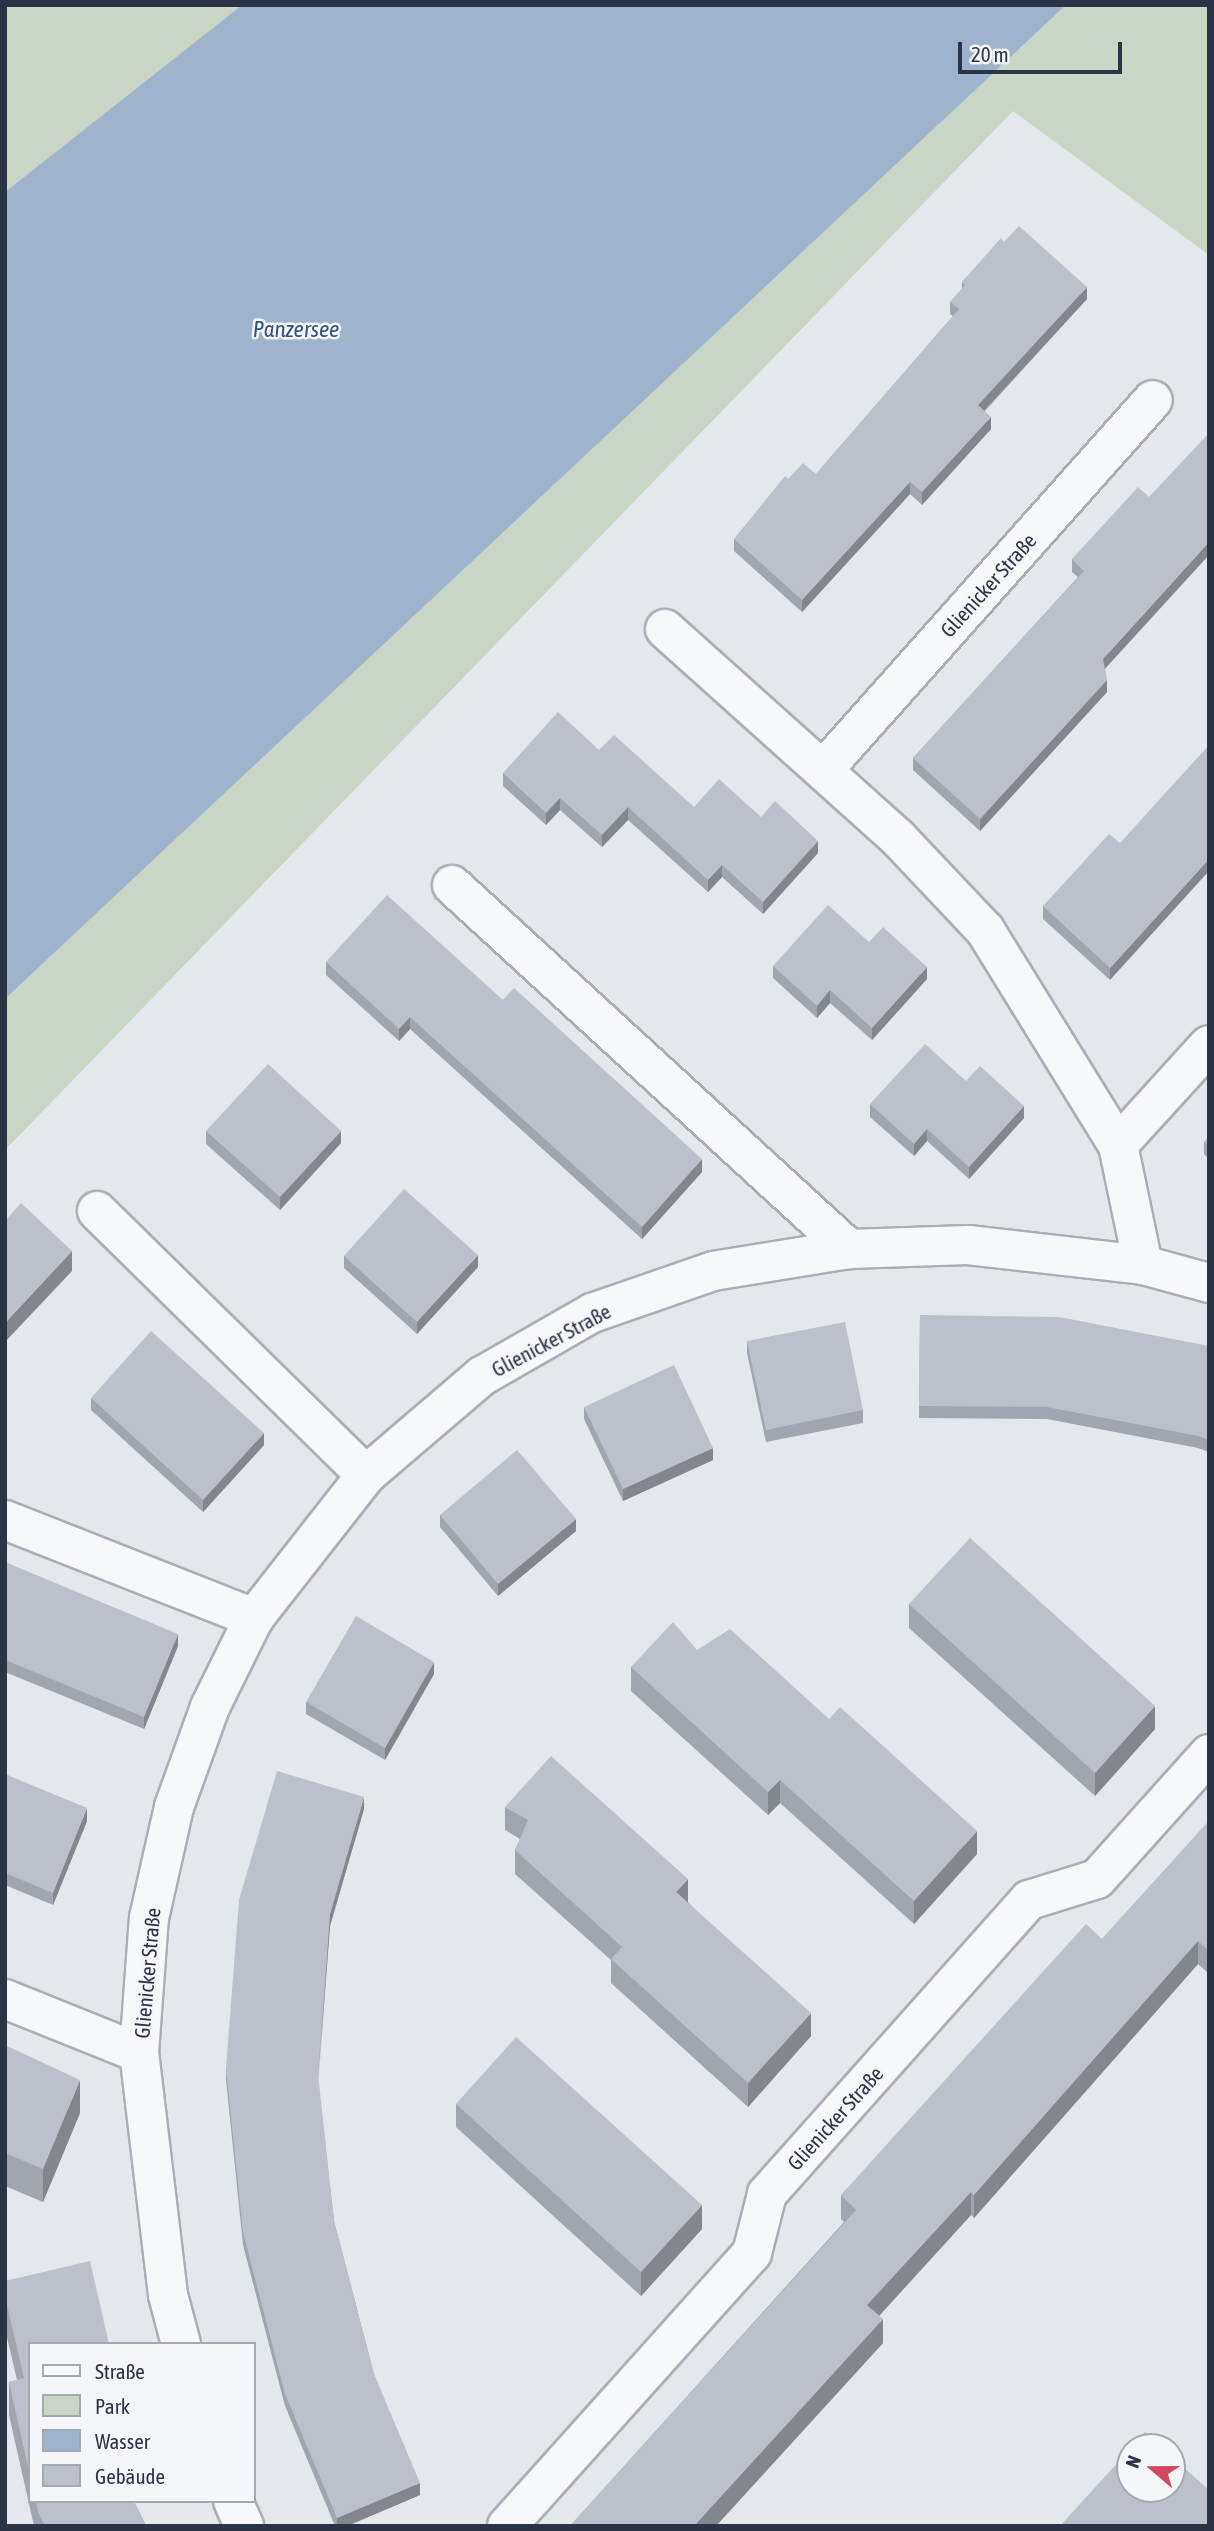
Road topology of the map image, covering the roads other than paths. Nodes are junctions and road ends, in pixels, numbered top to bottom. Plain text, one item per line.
1 (1153, 400) dead end
2 (665, 629) dead end
3 (824, 769) junction
4 (452, 885) dead end
5 (1209, 1045) edge
6 (1118, 1145) junction
7 (97, 1211) dead end
8 (849, 1249) junction
9 (1143, 1265) junction
10 (1209, 1283) edge
11 (366, 1475) junction
12 (5, 1520) edge
13 (254, 1618) junction
14 (1209, 1754) edge
15 (5, 1999) edge
16 (139, 2053) junction
17 (180, 2342) edge
18 (234, 2503) edge
19 (244, 2526) edge
20 (507, 2526) edge

1 - 3 street, Glienicker Straße
2 - 3 street
3 - 6 street
4 - 8 street
5 - 6 street
6 - 9 street
7 - 11 street
8 - 9 street, Glienicker Straße
8 - 11 street, Glienicker Straße
9 - 10 street, Glienicker Straße
11 - 13 street, Glienicker Straße
12 - 13 street
13 - 16 street, Glienicker Straße
14 - 20 street, Glienicker Straße
15 - 16 street
16 - 17 street, Glienicker Straße
18 - 19 street

